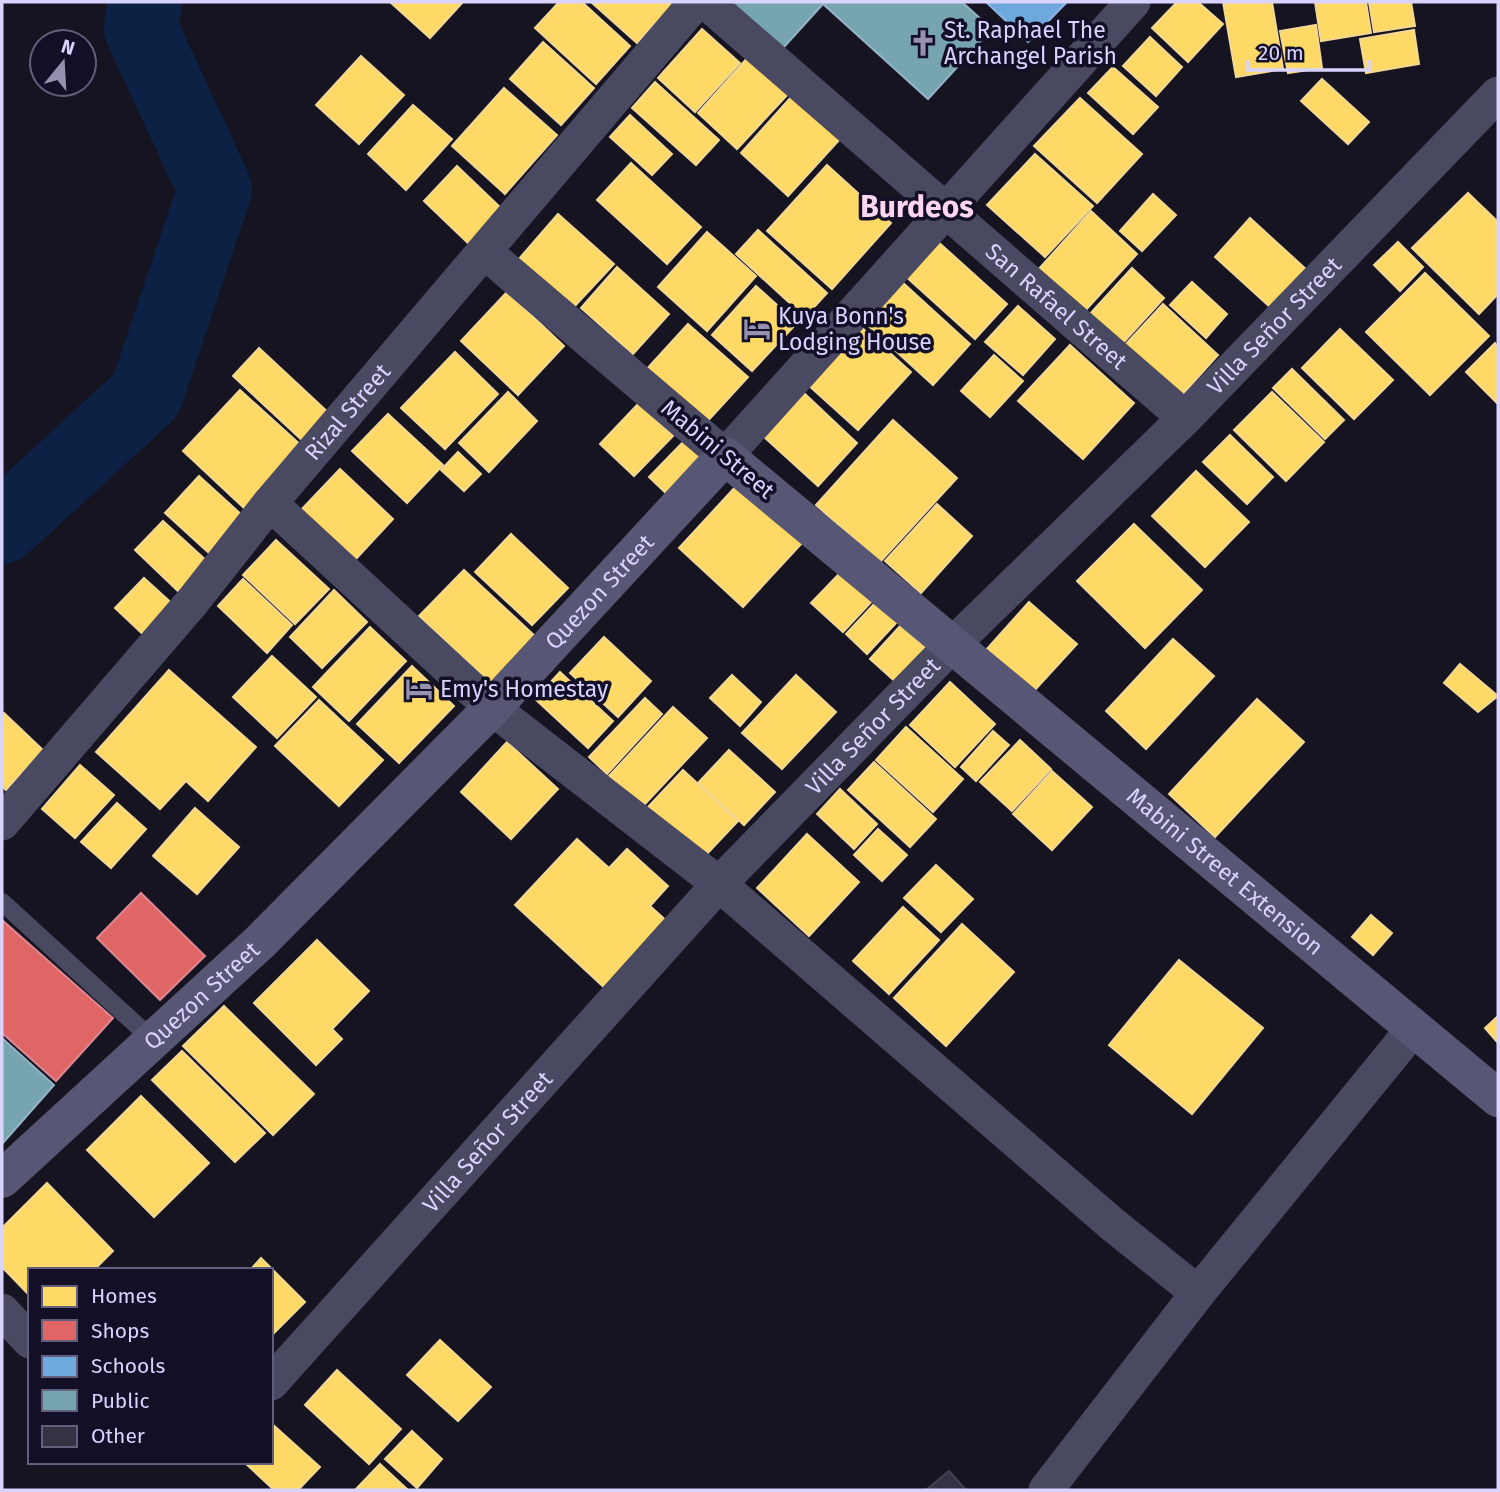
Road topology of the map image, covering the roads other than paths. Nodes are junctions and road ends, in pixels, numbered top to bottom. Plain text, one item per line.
1 (696, 2) edge
2 (706, 2) edge
3 (1133, 2) edge
4 (1498, 94) edge
5 (947, 210) junction
6 (485, 252) junction
7 (1185, 418) junction
8 (725, 456) junction
9 (270, 503) junction
10 (953, 644) junction
11 (492, 708) junction
12 (2, 823) edge
13 (719, 884) junction
14 (2, 902) edge
15 (1413, 1028) junction
16 (153, 1040) junction
17 (1498, 1098) edge
18 (2, 1179) edge
19 (1198, 1293) junction
20 (2, 1311) edge
21 (28, 1339) edge
22 (273, 1381) edge
23 (1046, 1490) edge

1 - 6 street, Rizal Street
2 - 5 street, San Rafael Street
3 - 5 street, Quezon Street
4 - 7 street, Villa Señor Street
5 - 7 street, San Rafael Street
5 - 8 street, Quezon Street
6 - 8 street, Mabini Street
6 - 9 street, Rizal Street
7 - 10 street, Villa Señor Street
8 - 10 main road, Mabini Street
8 - 11 main road, Quezon Street
9 - 11 street
9 - 12 street, Rizal Street
10 - 13 street, Villa Señor Street
10 - 15 main road, Mabini Street Extension
11 - 13 street
11 - 16 main road, Quezon Street
13 - 19 street
13 - 22 street, Villa Señor Street
14 - 16 lane
15 - 17 main road, Mabini Street Extension
15 - 19 street
16 - 18 main road, Quezon Street
19 - 23 street
20 - 21 street

